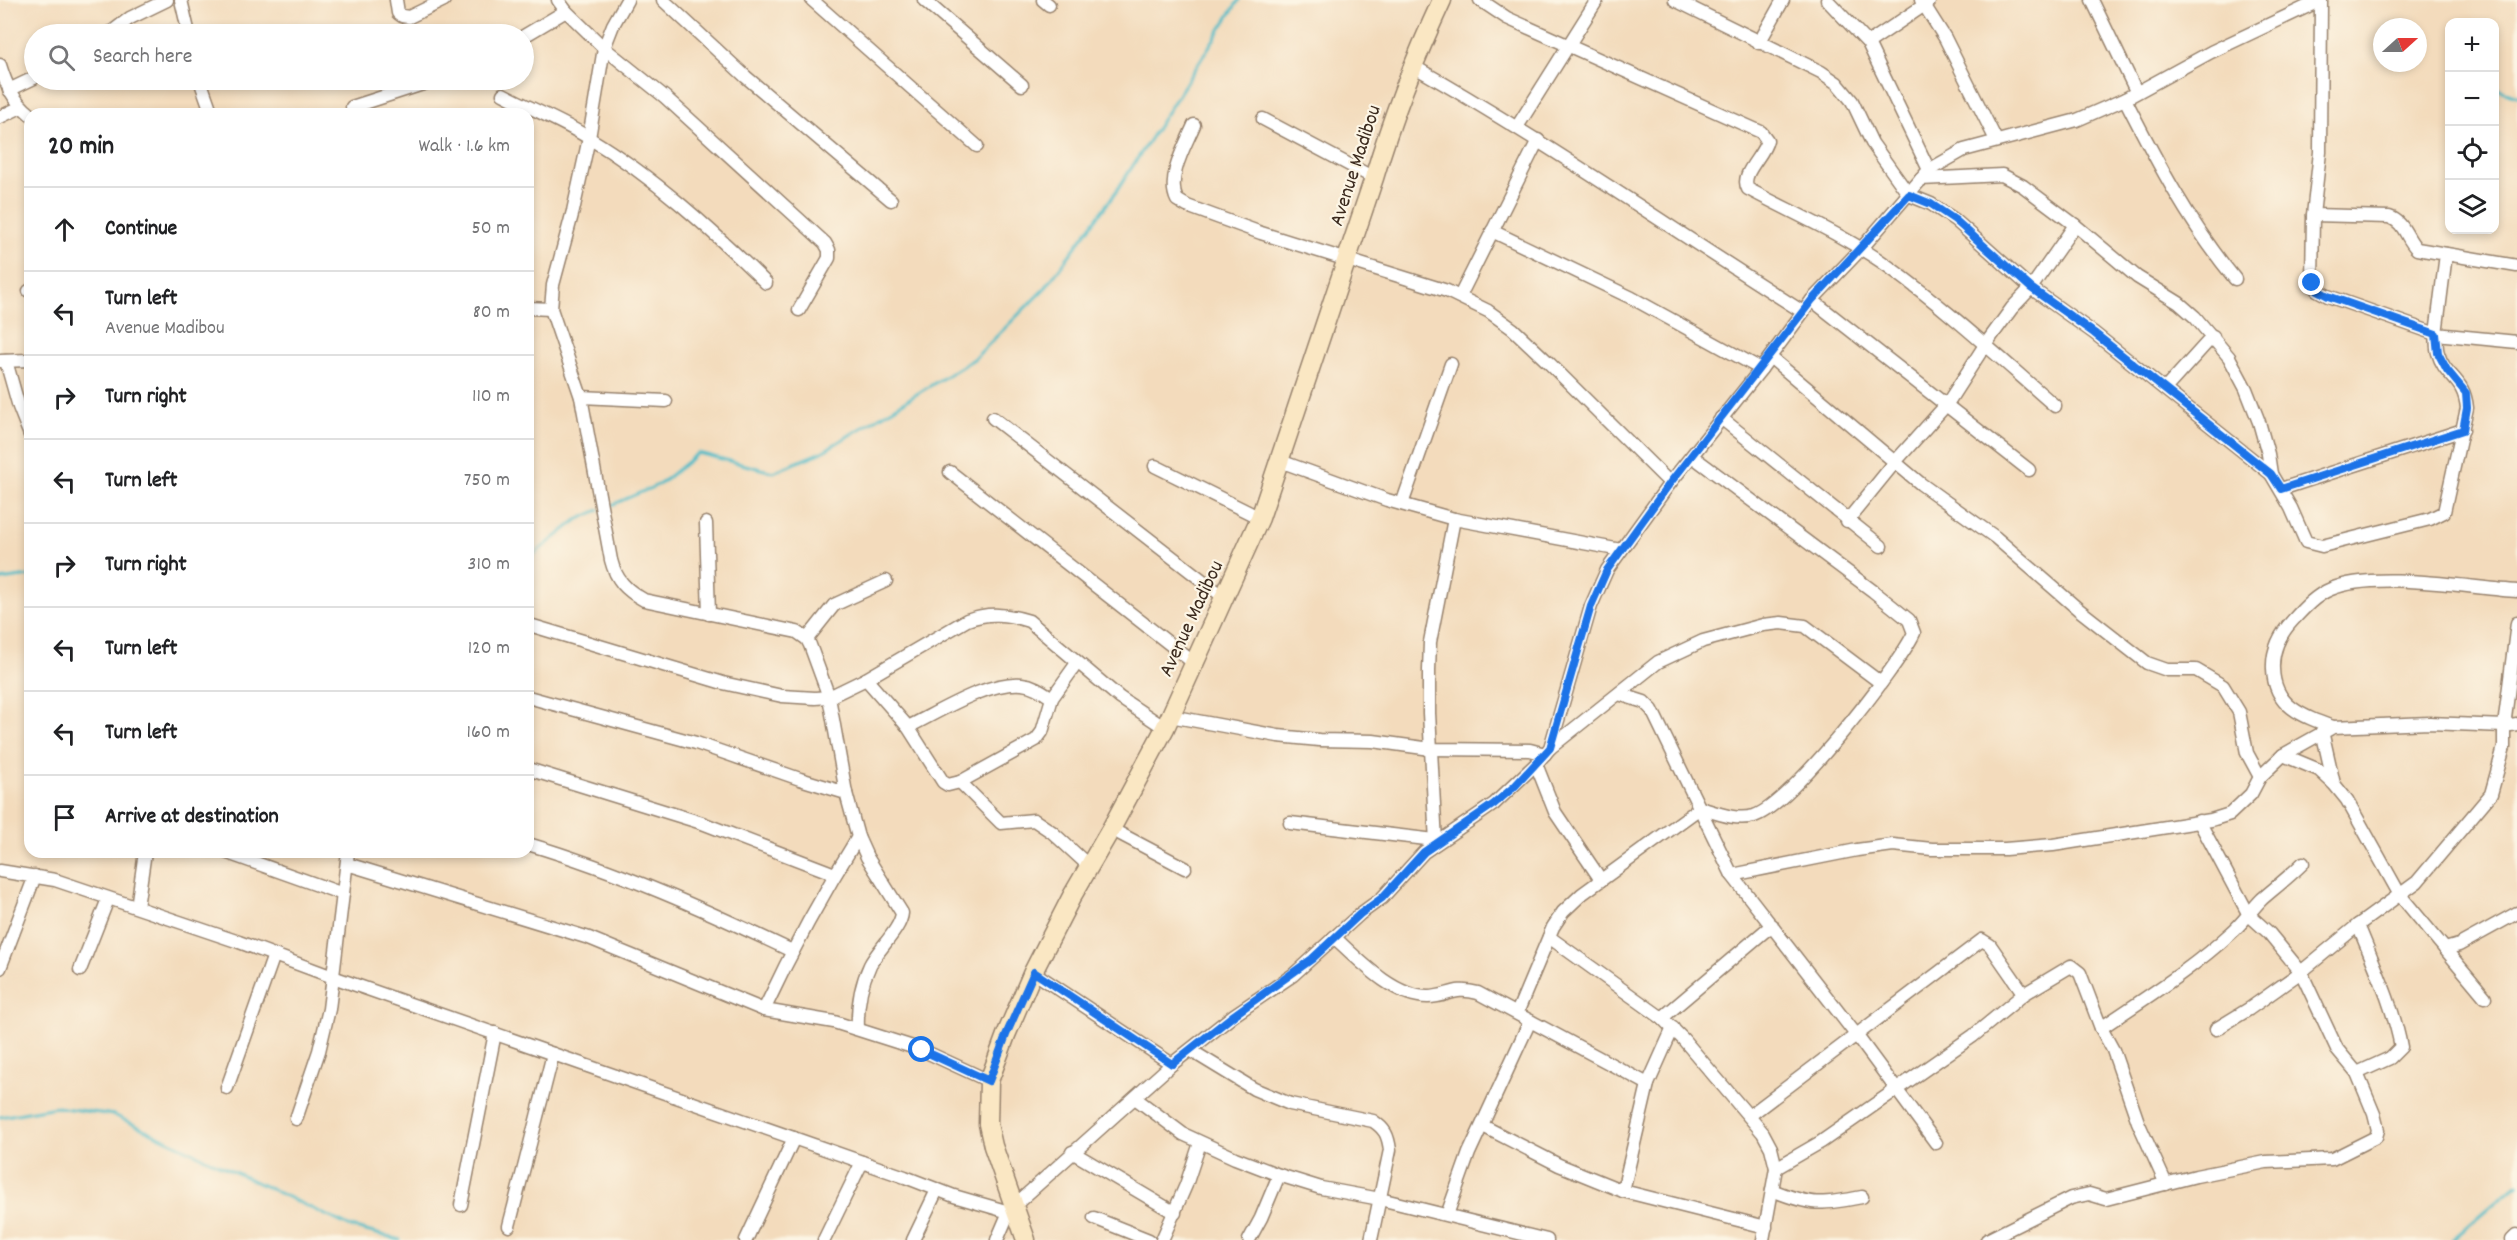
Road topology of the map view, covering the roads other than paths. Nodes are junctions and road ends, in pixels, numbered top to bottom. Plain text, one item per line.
1 (166, 0) edge
2 (181, 0) edge
3 (396, 0) edge
4 (444, 0) edge
5 (558, 0) edge
6 (627, 0) edge
7 (663, 0) edge
8 (812, 0) edge
9 (924, 0) edge
10 (1442, 0) edge
11 (1480, 0) edge
12 (1597, 0) edge
13 (1675, 0) edge
14 (1782, 0) edge
15 (1827, 0) edge
16 (2092, 0) edge
17 (2321, 1) edge
18 (1925, 2) edge
19 (566, 11) junction
20 (122, 24) edge
21 (187, 24) edge
22 (534, 30) edge
23 (1759, 43) junction
24 (1868, 43) junction
25 (1570, 45) junction
26 (604, 48) junction
27 (0, 65) edge
28 (1413, 66) junction
29 (24, 83) edge
30 (1022, 85) dead end
31 (9, 90) junction
32 (204, 90) edge
33 (404, 90) edge
34 (2136, 91) junction
35 (504, 94) dead end
36 (2125, 99) junction
37 (352, 107) dead end
38 (210, 108) edge
39 (531, 108) edge
40 (24, 109) edge
41 (24, 110) edge
42 (534, 110) edge
43 (0, 117) edge
44 (1263, 119) dead end
45 (1194, 125) dead end
46 (1517, 127) junction
47 (589, 138) junction
48 (1538, 140) junction
49 (1996, 140) junction
50 (977, 146) dead end
51 (1925, 175) junction
52 (1374, 178) junction
53 (1909, 195) junction
54 (891, 200) dead end
55 (2313, 215) junction
56 (2075, 225) junction
57 (1492, 231) junction
58 (1861, 249) junction
59 (2446, 254) junction
60 (1346, 261) junction
61 (2517, 266) edge
62 (2235, 279) dead end
63 (766, 283) dead end
64 (2031, 288) junction
65 (1460, 296) junction
66 (1812, 300) junction
67 (534, 308) edge
68 (551, 309) junction
69 (800, 310) dead end
70 (1803, 312) junction
71 (2436, 334) junction
72 (2213, 336) junction
73 (2517, 342) edge
74 (1985, 345) junction
75 (1770, 357) junction
76 (24, 360) edge
77 (3, 361) edge
78 (1451, 364) dead end
79 (1761, 369) junction
80 (2166, 389) junction
81 (580, 397) junction
82 (666, 401) dead end
83 (1947, 404) junction
84 (2055, 406) dead end
85 (993, 418) dead end
86 (1721, 418) junction
87 (24, 420) edge
88 (2463, 430) junction
89 (1692, 456) junction
90 (1280, 460) junction
91 (1895, 462) junction
92 (1155, 466) dead end
93 (2029, 470) dead end
94 (950, 472) dead end
95 (2271, 474) junction
96 (1670, 483) junction
97 (2281, 489) junction
98 (1402, 504) junction
99 (1260, 518) junction
100 (1454, 519) junction
101 (1847, 521) junction
102 (706, 523) dead end
103 (1881, 546) dead end
104 (1621, 550) junction
105 (886, 581) dead end
106 (2517, 591) edge
107 (1225, 598) junction
108 (709, 614) junction
109 (2517, 623) edge
110 (534, 626) edge
111 (807, 639) junction
112 (1077, 663) junction
113 (1194, 663) junction
114 (866, 680) junction
115 (1881, 683) junction
116 (1619, 694) junction
117 (829, 697) junction
118 (1052, 698) junction
119 (534, 699) edge
120 (1167, 722) junction
121 (2517, 724) edge
122 (2504, 726) junction
123 (908, 727) junction
124 (2328, 729) junction
125 (1431, 749) junction
126 (1548, 751) junction
127 (2283, 755) junction
128 (1536, 764) junction
129 (534, 771) edge
130 (2260, 777) junction
131 (960, 782) junction
132 (2334, 783) junction
133 (846, 793) junction
134 (1700, 808) junction
135 (2199, 820) junction
136 (1290, 823) dead end
137 (1111, 830) junction
138 (858, 837) junction
139 (1436, 841) junction
140 (534, 846) edge
141 (144, 858) edge
142 (242, 858) edge
143 (347, 858) edge
144 (2303, 862) dead end
145 (1089, 866) junction
146 (1185, 868) dead end
147 (0, 872) edge
148 (835, 874) junction
149 (1732, 875) junction
150 (35, 876) junction
151 (1601, 880) junction
152 (343, 894) junction
153 (2400, 895) junction
154 (108, 899) junction
155 (137, 908) junction
156 (2517, 913) edge
157 (2250, 915) junction
158 (1772, 925) junction
159 (2358, 925) junction
160 (1334, 937) junction
161 (1549, 937) junction
162 (2445, 949) junction
163 (792, 951) junction
164 (274, 955) junction
165 (0, 968) edge
166 (80, 970) dead end
167 (1034, 972) junction
168 (2301, 972) junction
169 (333, 977) junction
170 (2024, 994) junction
171 (2485, 997) dead end
172 (764, 1010) junction
173 (1516, 1013) junction
174 (1662, 1018) junction
175 (1530, 1021) junction
176 (1673, 1028) junction
177 (2101, 1028) junction
178 (858, 1029) junction
179 (2216, 1029) dead end
180 (495, 1033) junction
181 (1857, 1036) junction
182 (1190, 1050) junction
183 (553, 1054) junction
184 (1172, 1064) junction
185 (2357, 1073) junction
186 (989, 1081) junction
187 (1648, 1084) junction
188 (227, 1088) dead end
189 (1895, 1089) junction
190 (1135, 1098) junction
191 (1749, 1116) junction
192 (296, 1119) dead end
193 (1482, 1126) junction
194 (794, 1138) junction
195 (1200, 1143) junction
196 (1936, 1143) dead end
197 (1072, 1152) junction
198 (862, 1162) junction
199 (1776, 1168) junction
200 (1278, 1175) junction
201 (2166, 1184) junction
202 (937, 1190) junction
203 (1772, 1190) junction
204 (1623, 1191) junction
205 (1862, 1197) dead end
206 (1380, 1199) junction
207 (461, 1205) dead end
208 (1012, 1209) junction
209 (1175, 1213) junction
210 (1447, 1215) junction
211 (1094, 1218) dead end
212 (509, 1226) dead end
213 (1766, 1227) junction
214 (2517, 1235) edge
215 (746, 1240) edge
216 (824, 1240) edge
217 (913, 1240) edge
218 (997, 1240) edge
219 (1026, 1240) edge
220 (1149, 1240) edge
221 (1162, 1240) edge
222 (1249, 1240) edge
223 (1371, 1240) edge
224 (1547, 1240) edge
225 (1764, 1240) edge
226 (1987, 1240) edge
227 (2512, 1240) edge

1 - 20 street
2 - 21 street
3 - 4 street
5 - 19 street
6 - 26 street
7 - 54 street
8 - 50 street
9 - 30 street
10 - 28 street, Avenue Madibou
11 - 25 street
12 - 25 street
13 - 23 street
14 - 23 street
15 - 24 street
16 - 34 street
17 - 34 street
17 - 55 street
18 - 24 street
18 - 49 street
19 - 22 street
19 - 26 street
23 - 53 street
24 - 51 street
25 - 46 street
25 - 58 street
26 - 47 street
26 - 69 street
27 - 31 street
28 - 46 street
28 - 52 street, Avenue Madibou
29 - 31 street
31 - 40 street
32 - 38 street
33 - 37 street
34 - 36 street
35 - 39 street
36 - 49 street
36 - 62 street
41 - 43 street
42 - 47 street
44 - 52 street
45 - 60 street
46 - 48 street
47 - 63 street
47 - 68 street
48 - 57 street
48 - 70 street
49 - 51 street
51 - 53 street
51 - 56 street
52 - 60 street, Avenue Madibou
53 - 58 street
53 - 64 street
55 - 59 street
55 - 71 street
56 - 64 street
56 - 72 street
57 - 65 street
57 - 79 street
58 - 66 street
58 - 74 street
59 - 61 street
59 - 71 street
60 - 65 street
60 - 90 street, Avenue Madibou
64 - 74 street
64 - 80 street
65 - 96 street
66 - 70 street
66 - 83 street
67 - 68 street
68 - 81 street
70 - 75 street
71 - 73 street
71 - 88 street
72 - 80 street
72 - 95 street
74 - 83 street
74 - 84 street
75 - 79 street
75 - 91 street
76 - 77 street
77 - 87 street
78 - 98 street
79 - 86 street
80 - 95 street
81 - 82 street
81 - 108 street
83 - 91 street
83 - 93 street
85 - 107 street
86 - 89 street
86 - 101 street
88 - 97 street
88 - 97 street
89 - 96 street
89 - 115 street
90 - 98 street
90 - 99 street, Avenue Madibou
91 - 101 street
91 - 130 street
92 - 99 street
94 - 113 street
95 - 97 street
96 - 104 street
98 - 100 street
99 - 107 street, Avenue Madibou
100 - 104 street
100 - 125 street
101 - 103 street
102 - 108 street
104 - 126 street
105 - 111 street
106 - 124 street
107 - 113 street, Avenue Madibou
108 - 111 street
109 - 122 street
110 - 117 street
111 - 117 street
112 - 114 street
112 - 118 street
112 - 120 street
113 - 120 street, Avenue Madibou
114 - 117 street
114 - 123 street
115 - 116 street
115 - 134 street
116 - 126 street
116 - 134 street
117 - 133 street
118 - 123 street
118 - 131 street
119 - 133 street
120 - 125 street
120 - 137 street, Avenue Madibou
121 - 122 street
122 - 124 street
122 - 153 street
123 - 131 street
124 - 127 street
124 - 132 street
125 - 126 street
125 - 139 street
126 - 128 street
127 - 130 street
127 - 132 street
128 - 139 street
128 - 151 street
129 - 148 street
130 - 135 street
131 - 145 street
132 - 153 street
133 - 138 street
134 - 149 street
134 - 151 street
135 - 149 street
135 - 157 street
136 - 139 street
137 - 145 street, Avenue Madibou
137 - 146 street
138 - 148 street
138 - 178 street
139 - 160 street
140 - 163 street
141 - 155 street
142 - 152 street
143 - 152 street
143 - 172 street
144 - 157 street
145 - 167 street, Avenue Madibou
147 - 150 street
148 - 163 street
149 - 158 street
150 - 154 street
150 - 165 street
151 - 161 street
152 - 169 street
153 - 159 street
153 - 162 street
154 - 155 street
154 - 166 street
155 - 164 street
156 - 162 street
157 - 168 street
157 - 177 street
158 - 174 street
158 - 181 street
159 - 168 street
159 - 185 street
160 - 173 street
160 - 182 street
161 - 173 street
161 - 174 street
162 - 171 street
163 - 172 street
164 - 169 street
164 - 188 street
167 - 184 street
167 - 186 street, Avenue Madibou
168 - 179 street
168 - 185 street
169 - 180 street
169 - 192 street
170 - 177 street
170 - 181 street
170 - 189 street
172 - 178 street
173 - 175 street
174 - 176 street
175 - 187 street
175 - 193 street
176 - 187 street
176 - 191 street
177 - 201 street
178 - 186 street
180 - 183 street
180 - 207 street
181 - 189 street
181 - 191 street
182 - 184 street
182 - 206 street
183 - 194 street
183 - 212 street
184 - 190 street
185 - 201 street
186 - 208 street, Avenue Madibou
187 - 204 street
189 - 196 street
189 - 199 street
190 - 195 street
190 - 197 street
191 - 199 street
193 - 204 street
193 - 210 street
194 - 198 street
194 - 215 street
195 - 200 street
195 - 209 street
197 - 208 street
197 - 209 street
198 - 202 street
198 - 216 street
199 - 203 street
200 - 206 street
200 - 222 street
201 - 226 street
202 - 208 street
202 - 217 street
203 - 205 street
203 - 213 street
204 - 213 street
206 - 210 street
206 - 223 street
208 - 218 street
208 - 219 street, Avenue Madibou
209 - 221 street
210 - 224 street
211 - 220 street
213 - 225 street
214 - 227 street

